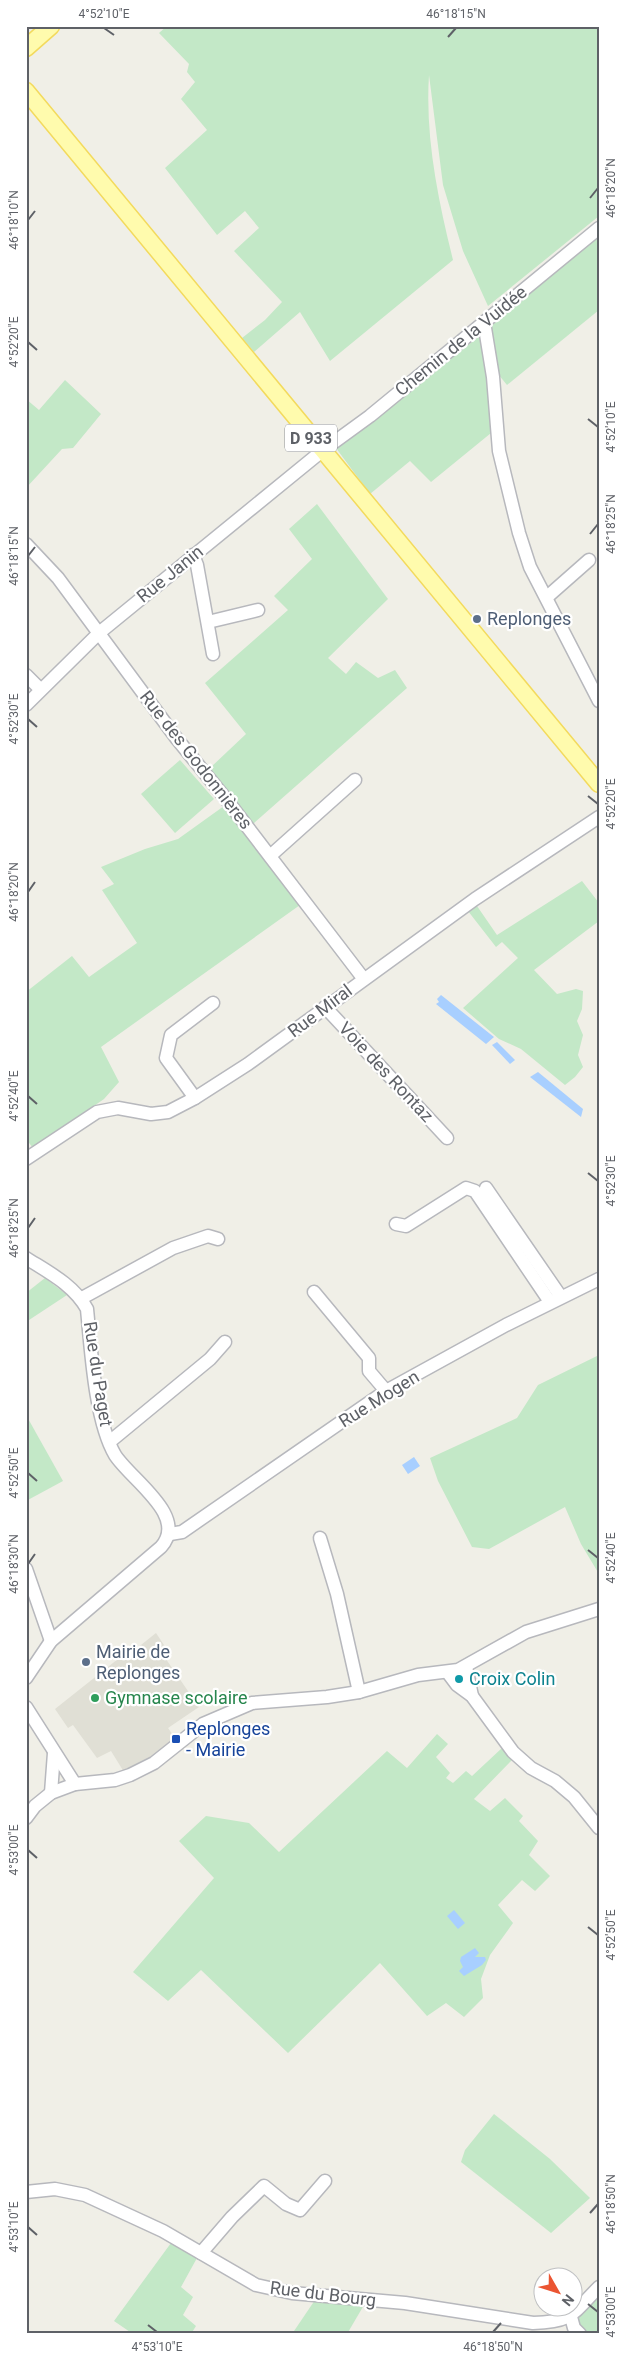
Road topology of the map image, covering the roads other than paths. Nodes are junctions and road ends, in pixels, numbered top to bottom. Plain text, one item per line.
1 (51, 26) edge
2 (29, 43) edge
3 (26, 91) edge
4 (599, 228) edge
5 (484, 322) junction
6 (322, 451) junction
7 (26, 544) edge
8 (193, 555) junction
9 (589, 560) dead end
10 (547, 597) junction
11 (258, 610) dead end
12 (208, 622) junction
13 (99, 632) junction
14 (213, 654) dead end
15 (26, 675) edge
16 (594, 678) edge
17 (40, 689) junction
18 (599, 701) edge
19 (26, 705) edge
20 (355, 780) dead end
21 (599, 784) edge
22 (599, 818) edge
23 (270, 856) junction
24 (363, 978) junction
25 (213, 1003) dead end
26 (325, 1007) junction
27 (195, 1098) junction
28 (447, 1138) dead end
29 (26, 1159) edge
30 (486, 1188) dead end
31 (396, 1224) dead end
32 (218, 1240) dead end
33 (26, 1258) edge
34 (599, 1279) edge
35 (314, 1292) dead end
36 (82, 1298) junction
37 (556, 1300) junction
38 (225, 1342) dead end
39 (386, 1391) junction
40 (109, 1439) junction
41 (170, 1534) junction
42 (320, 1538) dead end
43 (26, 1569) edge
44 (599, 1609) edge
45 (51, 1641) junction
46 (466, 1667) junction
47 (448, 1673) junction
48 (26, 1678) edge
49 (358, 1692) junction
50 (472, 1696) junction
51 (26, 1708) edge
52 (54, 1753) junction
53 (74, 1784) junction
54 (51, 1793) junction
55 (26, 1818) edge
56 (599, 1828) edge
57 (325, 2181) dead end
58 (26, 2192) edge
59 (201, 2253) junction
60 (599, 2288) edge
61 (582, 2306) edge
62 (569, 2318) edge
63 (571, 2318) edge
64 (550, 2328) edge
65 (580, 2334) edge

1 - 2 main road
3 - 6 main road, D 933
4 - 5 street, Chemin de la Vuidée
5 - 6 street, Chemin de la Vuidée
5 - 10 street
6 - 8 street, Rue Janin
6 - 21 main road, D 933
7 - 13 street, Rue des Godonnières
8 - 12 street
8 - 13 street, Rue Janin
9 - 10 street
10 - 16 street
11 - 12 street
12 - 14 street
13 - 17 street, Rue Janin
13 - 23 street, Rue des Godonnières
15 - 17 street
16 - 18 street
17 - 19 street, Rue Janin
20 - 23 street
22 - 24 street, Rue Miral
23 - 24 street, Rue des Godonnières
24 - 26 street, Rue Miral
25 - 27 street
26 - 27 street, Rue Miral
26 - 28 street, Voie des Rontaz
27 - 29 street, Rue Miral
30 - 37 street
31 - 37 street
32 - 36 street
33 - 36 street, Rue du Paget
34 - 37 street, Rue Mogen
35 - 39 street
36 - 40 street, Rue du Paget
37 - 39 street, Rue Mogen
38 - 40 street
39 - 41 street, Rue Mogen
40 - 41 street, Rue du Paget
41 - 45 street
42 - 49 street
43 - 45 street
44 - 46 street
45 - 48 street
46 - 47 street
46 - 50 street
47 - 49 street
47 - 50 street
49 - 53 street
50 - 56 street
51 - 52 street
52 - 53 street
52 - 54 street
53 - 54 street
54 - 55 street
57 - 59 street
58 - 59 street, Rue du Bourg
59 - 64 street, Rue du Bourg
60 - 61 street
62 - 64 street, Rue du Bourg
63 - 65 street

